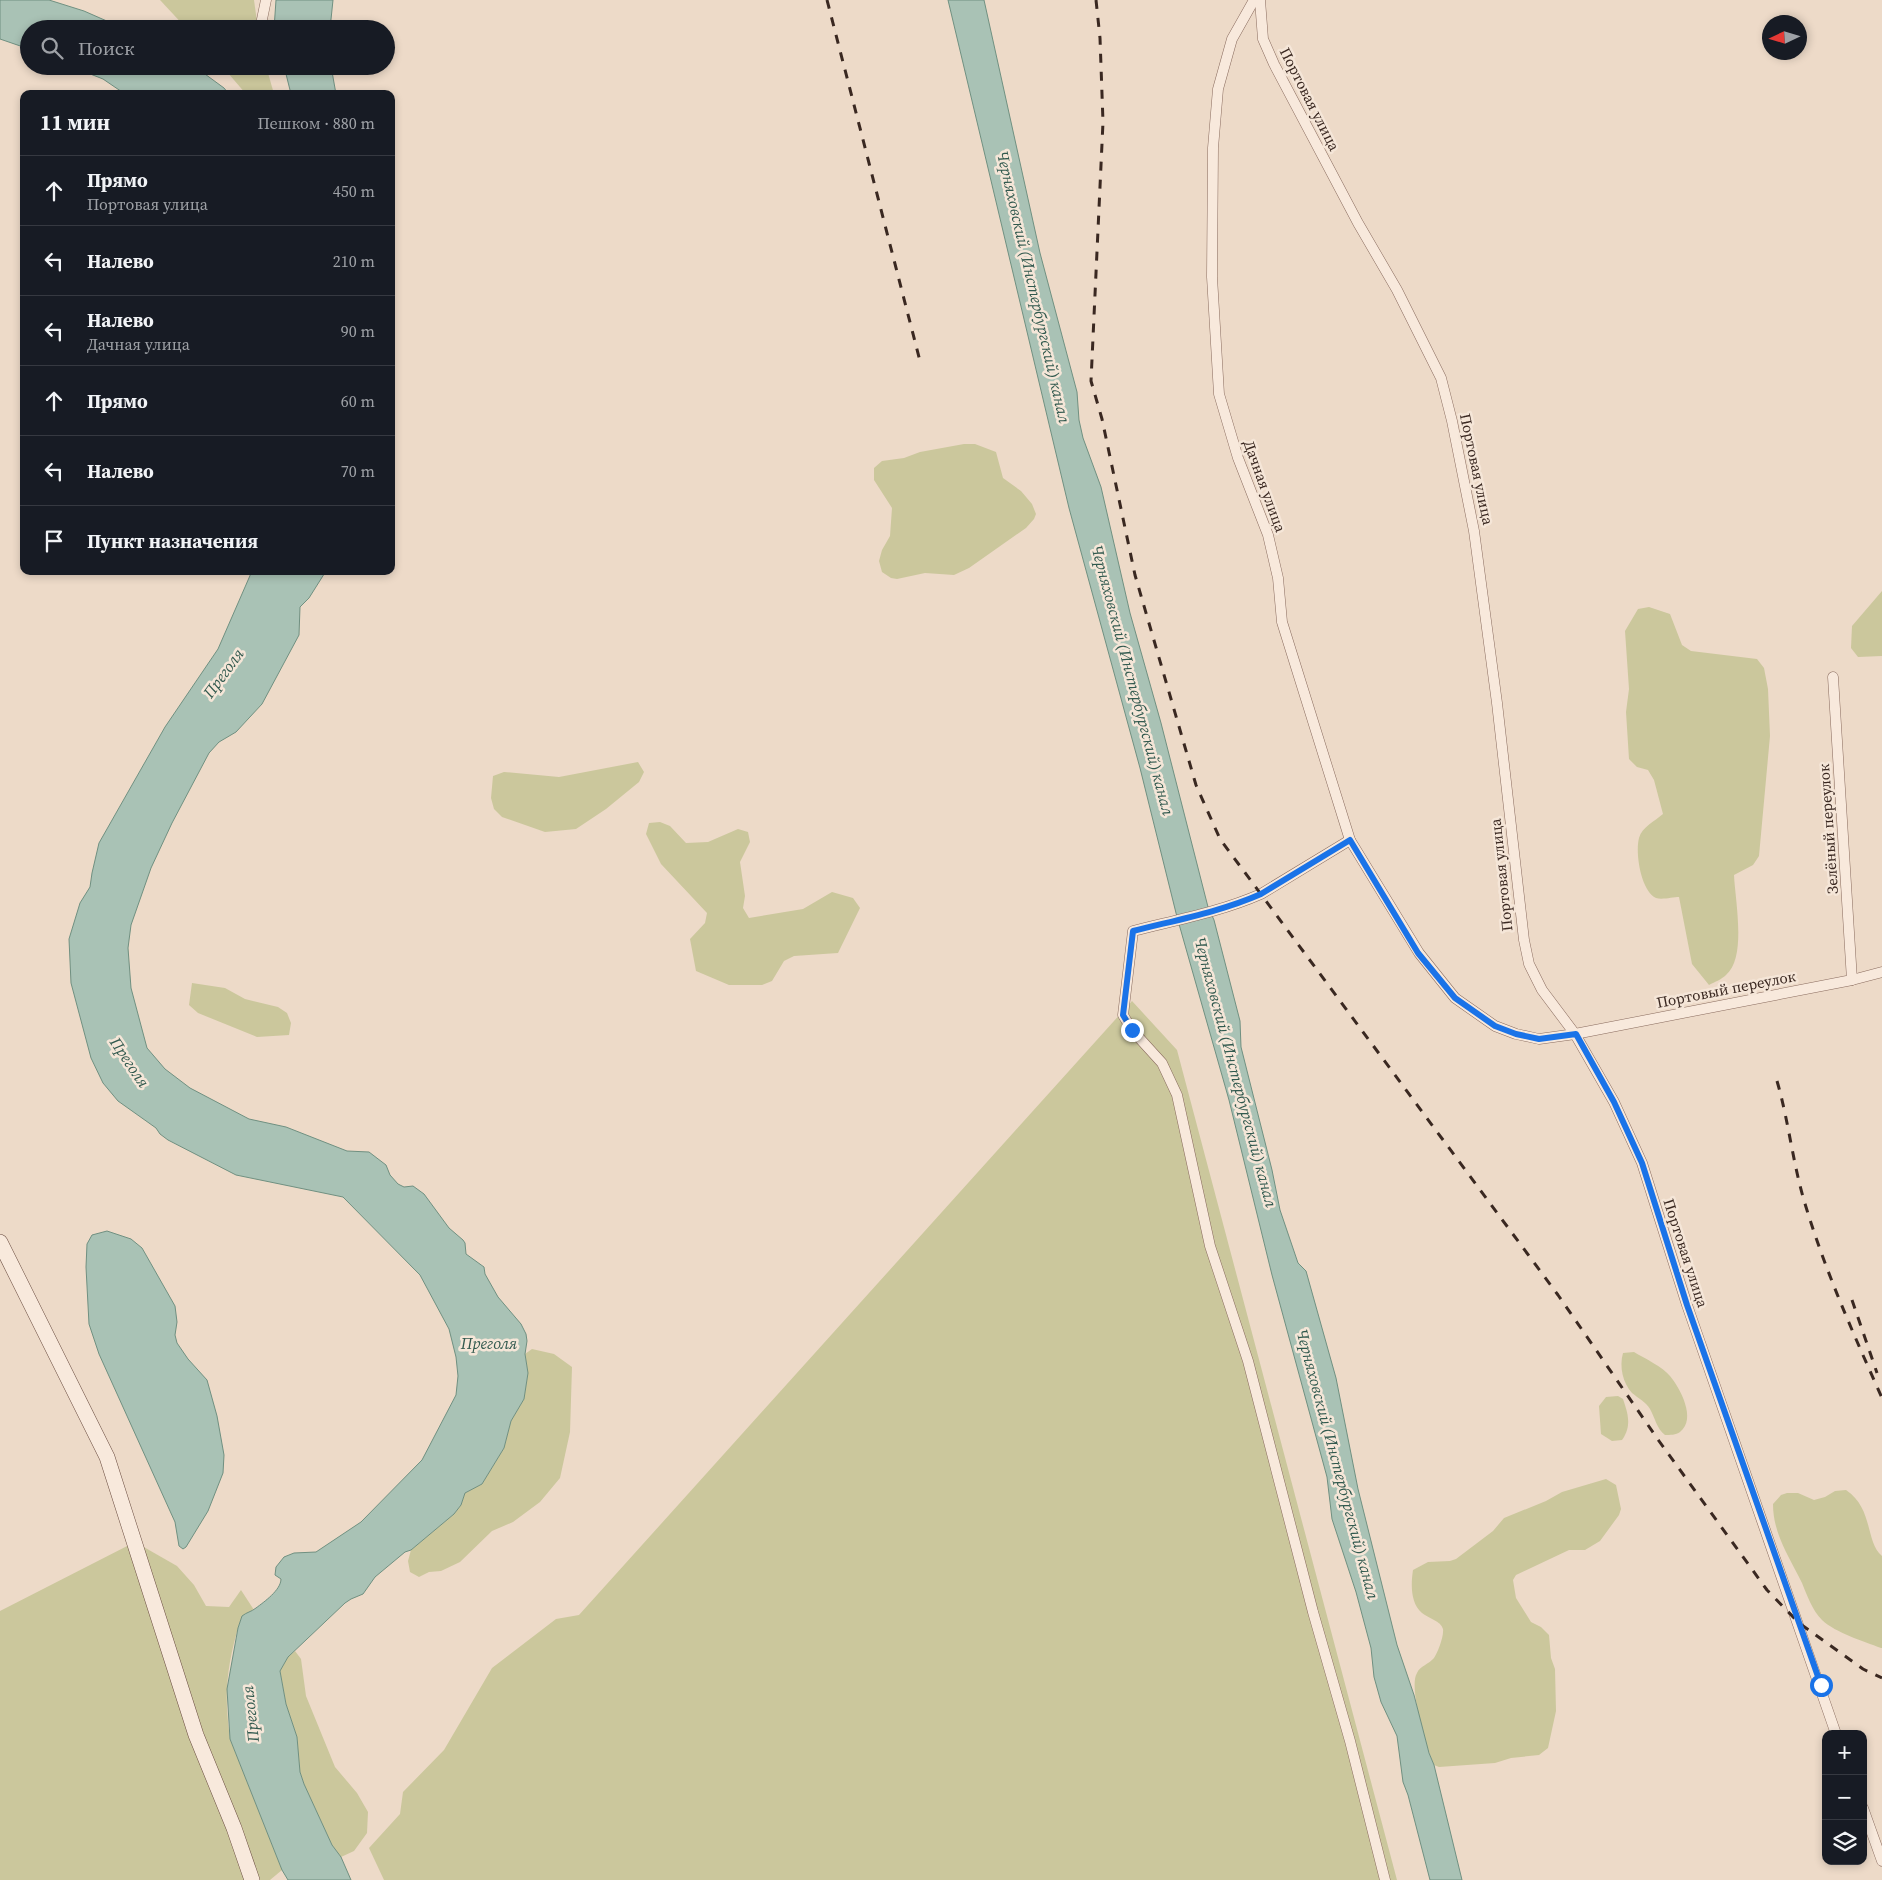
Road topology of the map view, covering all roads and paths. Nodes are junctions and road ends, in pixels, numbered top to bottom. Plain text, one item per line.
1 (266, 0) edge
2 (1254, 0) edge
3 (1260, 0) edge
4 (262, 20) edge
5 (1833, 677) dead end
6 (1350, 840) junction
7 (1882, 972) edge
8 (1852, 980) junction
9 (1576, 1034) junction
10 (0, 1242) edge
11 (1835, 1730) edge
12 (1867, 1819) edge
13 (1882, 1861) edge
14 (252, 1880) edge
15 (1385, 1880) edge

1 - 4 street
2 - 6 street, Дачная улица
3 - 9 street, Портовая улица
5 - 8 street, Зелёный переулок
6 - 9 street, Дачная улица
6 - 15 street
7 - 8 street, Портовый переулок
8 - 9 street, Портовый переулок
9 - 11 street, Портовая улица
10 - 14 street
12 - 13 street

